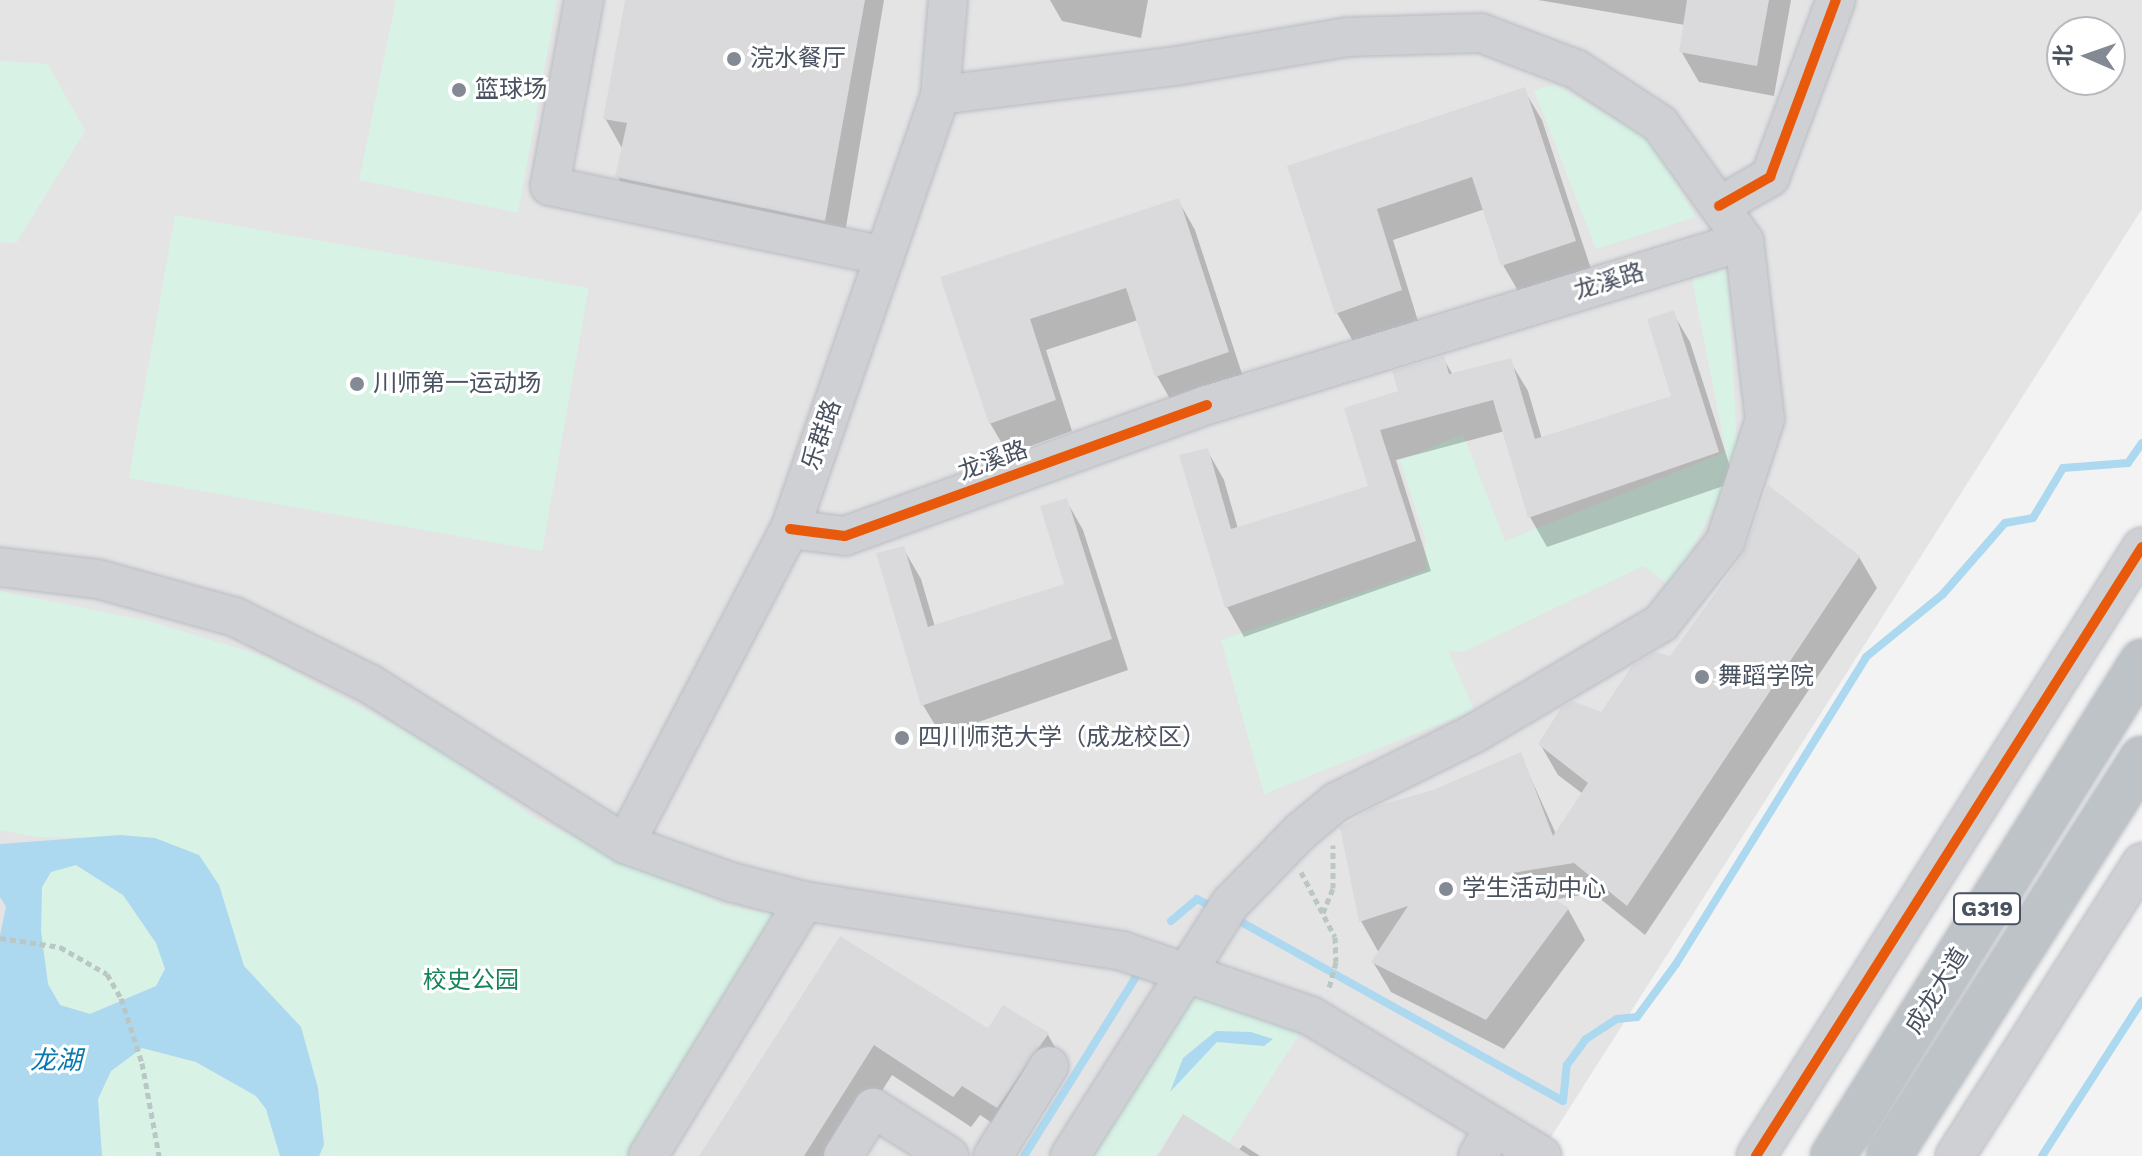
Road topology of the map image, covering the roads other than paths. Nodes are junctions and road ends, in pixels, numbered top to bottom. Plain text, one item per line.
1 (584, 0) edge
2 (948, 0) edge
3 (1836, 0) edge
4 (1418, 17) edge
5 (940, 95) junction
6 (1719, 206) junction
7 (1744, 241) junction
8 (885, 256) junction
9 (790, 529) junction
10 (2142, 547) edge
11 (0, 567) edge
12 (2142, 662) edge
13 (2142, 759) edge
14 (625, 844) junction
15 (2142, 863) edge
16 (804, 901) junction
17 (1185, 971) junction
18 (1049, 1066) dead end
19 (1486, 1142) edge
20 (648, 1156) edge
21 (843, 1156) edge
22 (949, 1156) edge
23 (993, 1156) edge
24 (1070, 1156) edge
25 (1542, 1156) edge
26 (1756, 1156) edge
27 (1833, 1156) edge
28 (1889, 1156) edge
29 (1955, 1156) edge

1 - 8 street
2 - 5 street, 乐群路
3 - 6 street
4 - 5 street
4 - 6 street
5 - 8 street, 乐群路
6 - 7 street
7 - 9 street, 龙溪路
7 - 17 street
8 - 9 street, 乐群路
9 - 14 street, 乐群路
10 - 26 street
11 - 14 street
12 - 27 highway, 成龙大道 / G319
13 - 28 highway, 成龙大道 / G319
14 - 16 street
15 - 29 street
16 - 17 street
16 - 20 street
17 - 19 street
17 - 24 street
18 - 23 street
19 - 25 street
21 - 22 street

